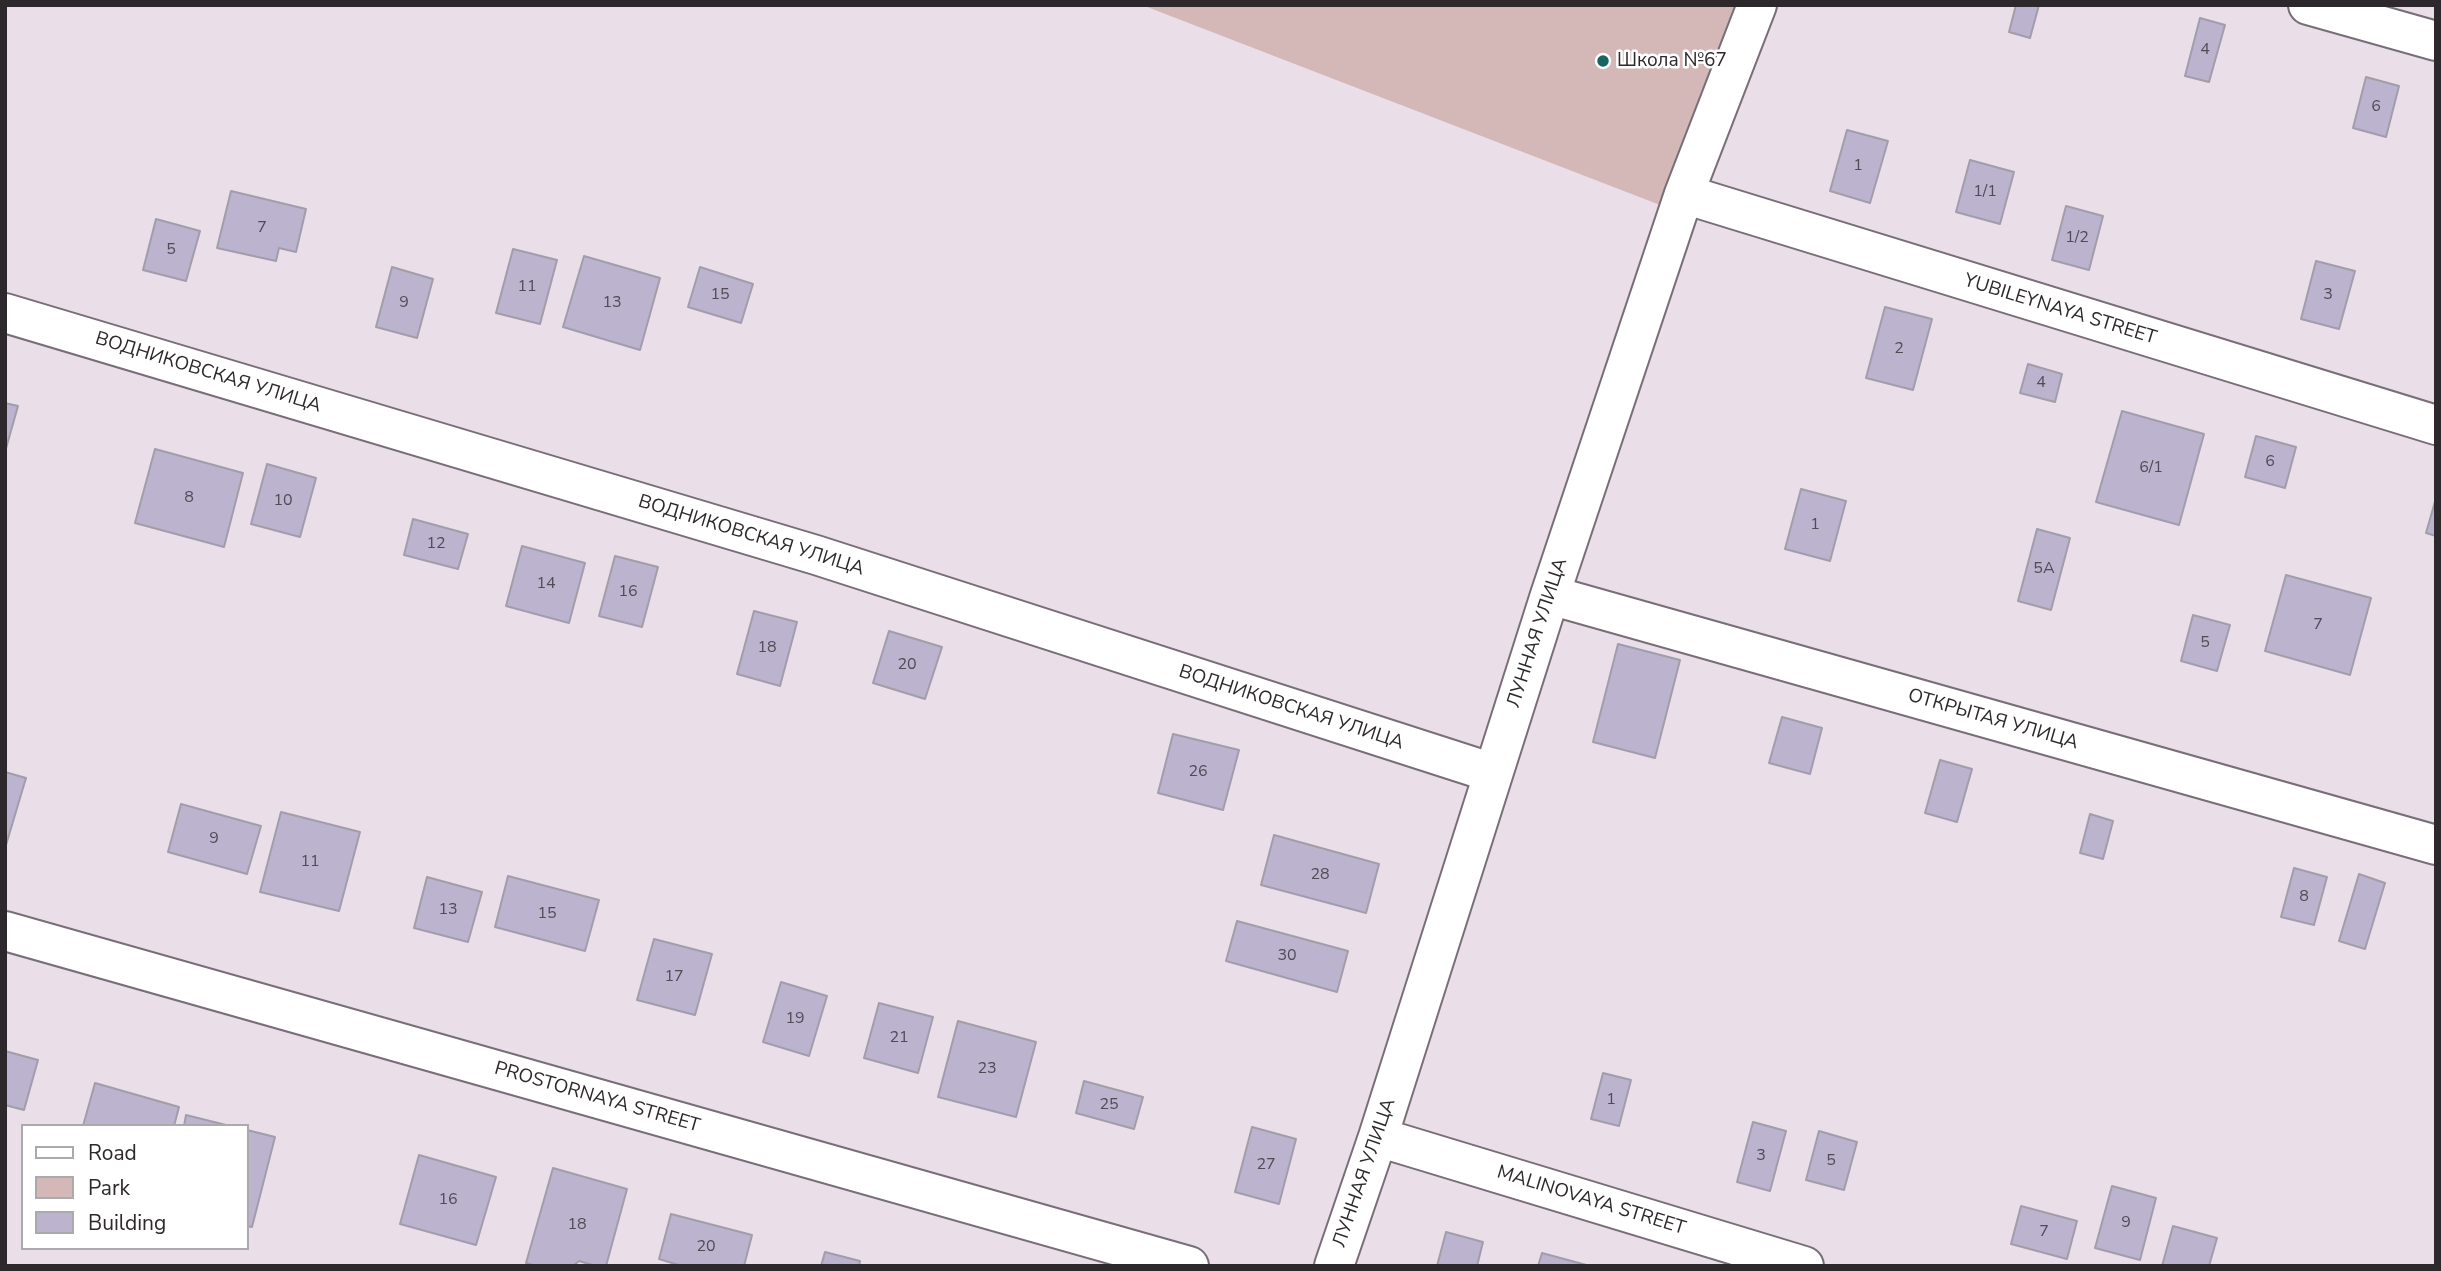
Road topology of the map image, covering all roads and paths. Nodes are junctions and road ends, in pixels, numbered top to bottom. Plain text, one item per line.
1 (1757, 5) edge
2 (2308, 5) edge
3 (2436, 41) edge
4 (1684, 194) junction
5 (5, 313) edge
6 (2436, 425) edge
7 (1549, 596) junction
8 (1493, 773) junction
9 (2436, 845) edge
10 (5, 931) edge
11 (1378, 1137) junction
12 (1189, 1266) edge
13 (1334, 1266) edge
14 (1804, 1266) edge

1 - 4 street, ЛУННАЯ УЛИЦА
2 - 3 street
4 - 6 street, YUBILEYNAYA STREET
4 - 7 street, ЛУННАЯ УЛИЦА
5 - 8 street, ВОДНИКОВСКАЯ УЛИЦА
7 - 8 street, ЛУННАЯ УЛИЦА
7 - 9 street, ОТКРЫТАЯ УЛИЦА
8 - 11 street, ЛУННАЯ УЛИЦА
10 - 12 street, PROSTORNAYA STREET
11 - 13 street, ЛУННАЯ УЛИЦА
11 - 14 street, MALINOVAYA STREET

